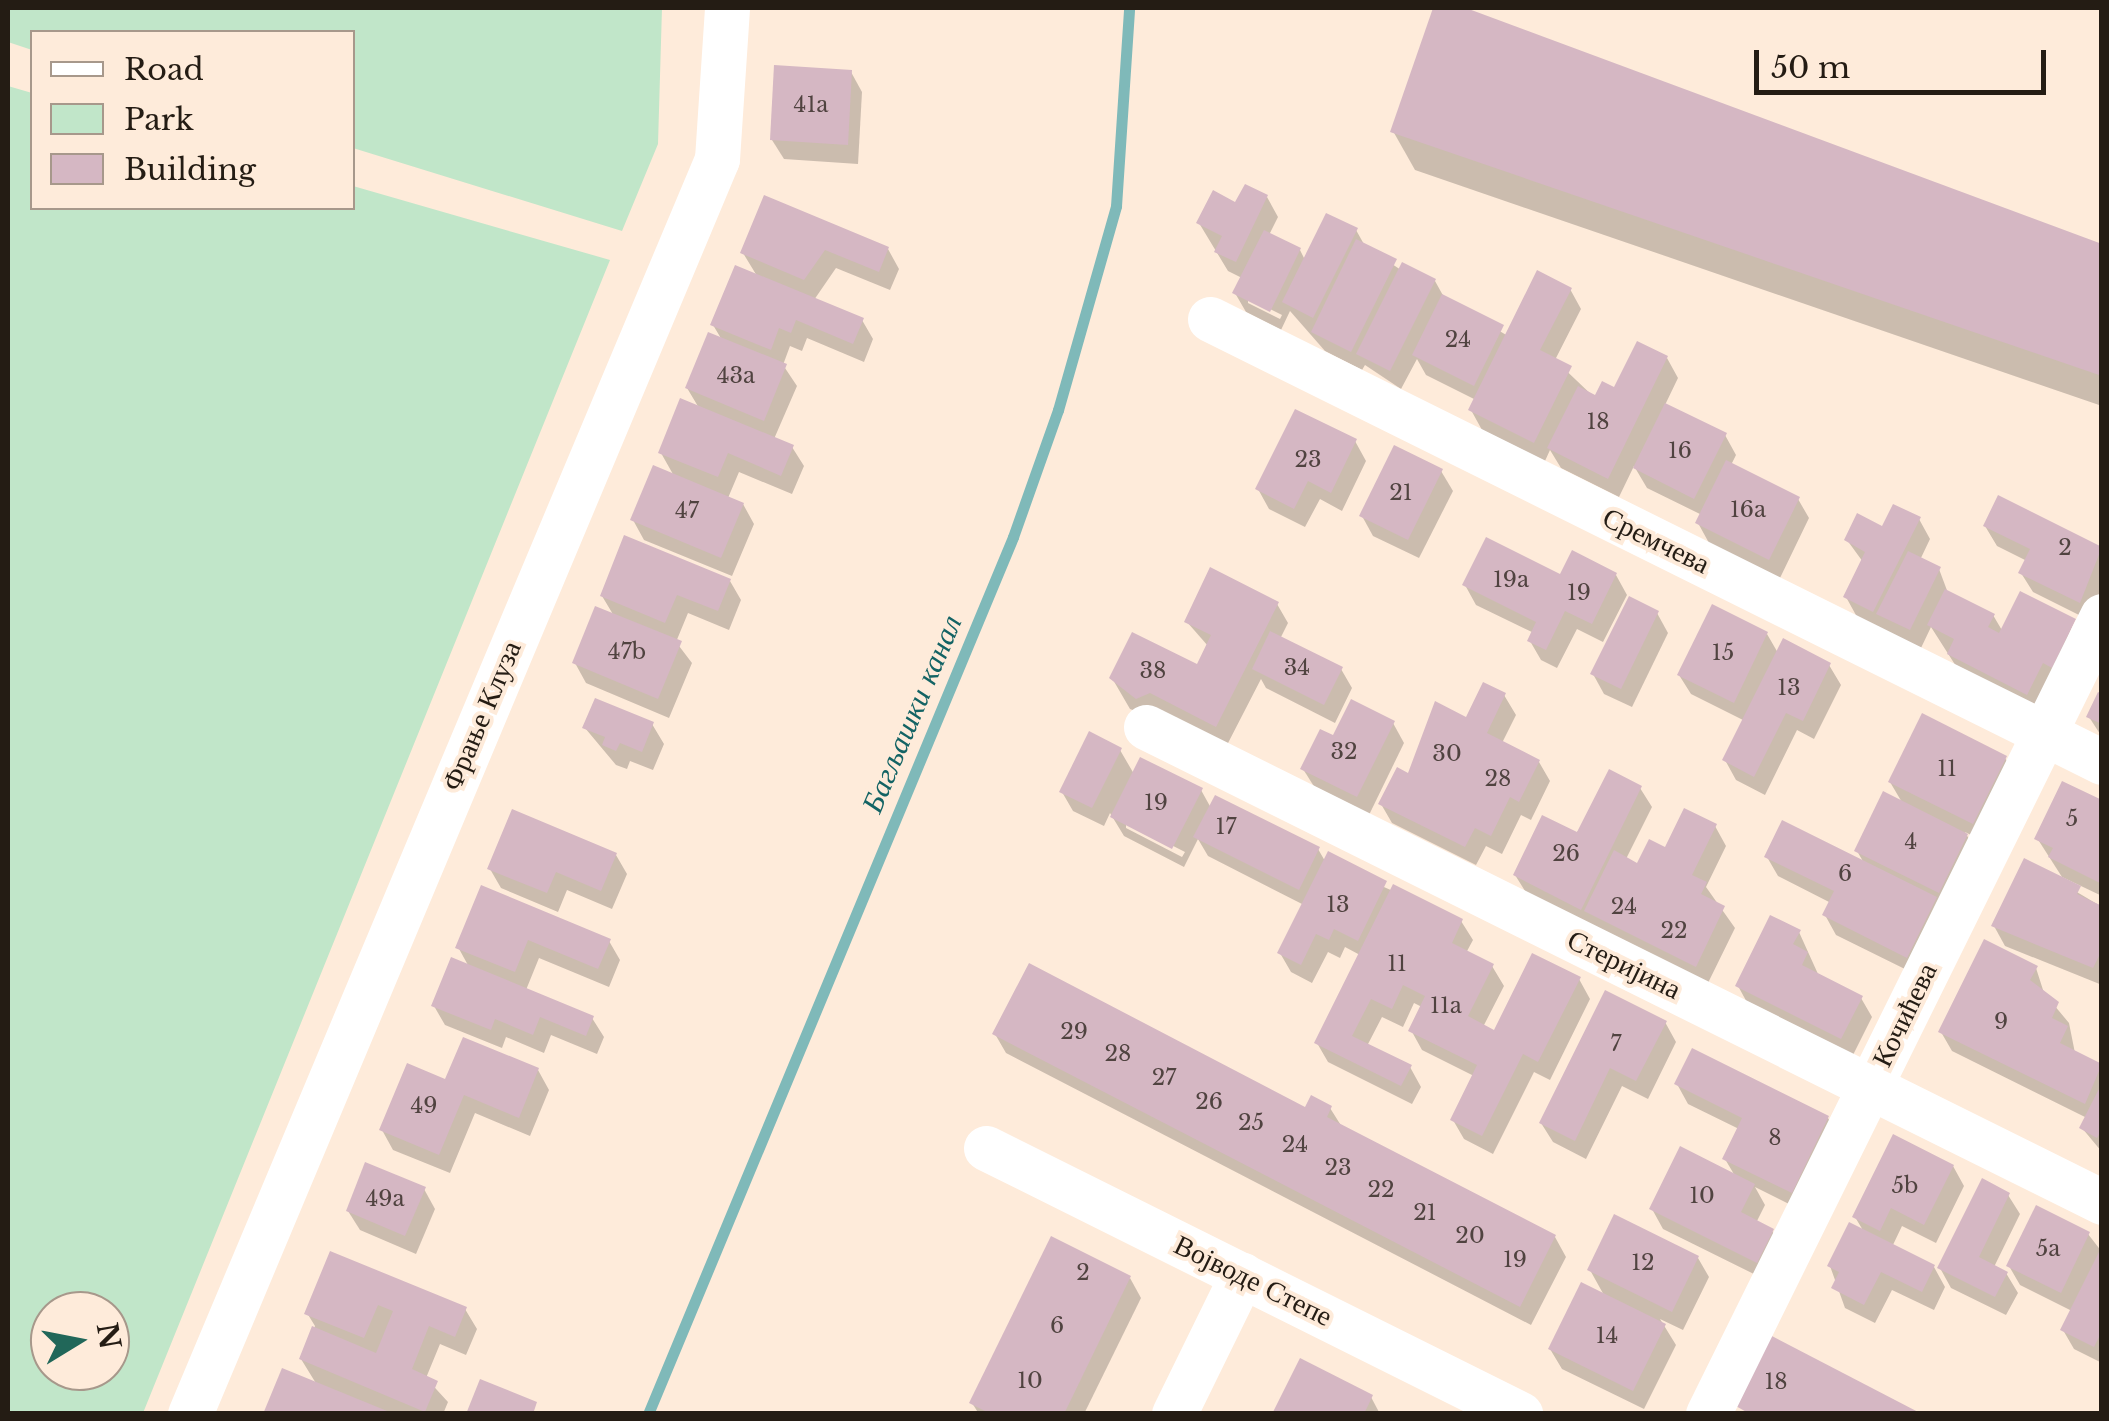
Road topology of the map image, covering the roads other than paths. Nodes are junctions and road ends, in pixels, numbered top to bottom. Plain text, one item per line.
1 (726, 8) edge
2 (1210, 319) dead end
3 (2102, 616) edge
4 (1146, 728) dead end
5 (2044, 734) junction
6 (2102, 762) edge
7 (1870, 1087) junction
8 (986, 1148) dead end
9 (2102, 1202) edge
10 (1242, 1276) junction
11 (190, 1414) edge
12 (1174, 1414) edge
13 (1520, 1414) edge
14 (1708, 1414) edge

1 - 11 street, Фрање Клуза
2 - 5 street, Сремчева
3 - 5 street, Кочићева
4 - 7 street, Стеријина
5 - 6 street, Сремчева
5 - 7 street, Кочићева
7 - 9 street, Стеријина
7 - 14 street, Кочићева
8 - 10 street, Војводе Степе
10 - 12 street
10 - 13 street, Војводе Степе

